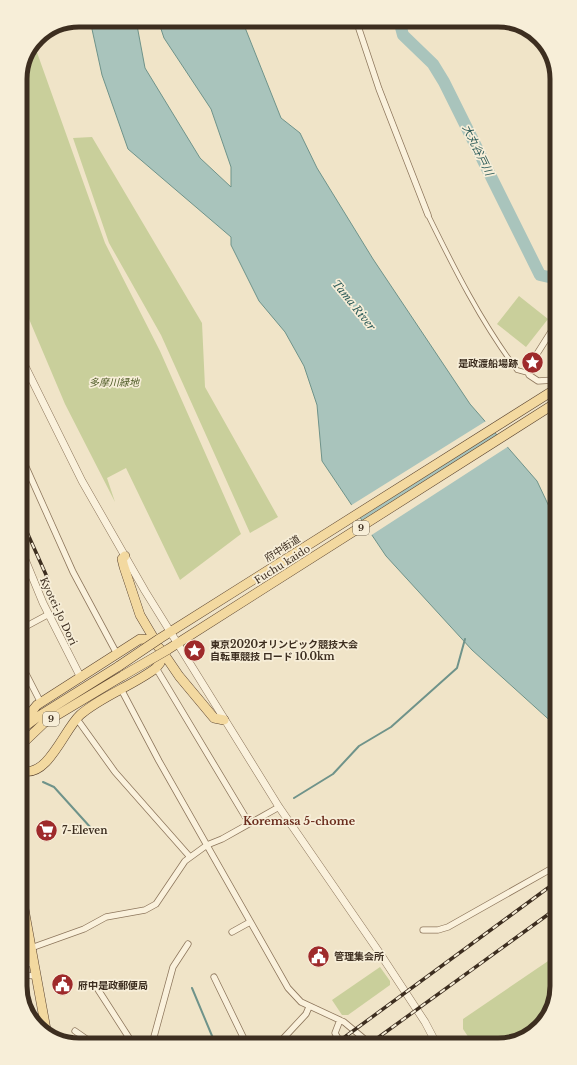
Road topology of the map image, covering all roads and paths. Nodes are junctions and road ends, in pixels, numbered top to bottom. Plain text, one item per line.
1 (358, 27) edge
2 (428, 215) joint
3 (550, 333) edge
4 (27, 368) edge
5 (528, 373) junction
6 (550, 380) edge
7 (550, 392) edge
8 (550, 407) edge
9 (27, 469) edge
10 (125, 556) junction
11 (27, 564) edge
12 (48, 614) junction
13 (146, 624) junction
14 (27, 626) edge
15 (171, 631) junction
16 (140, 639) junction
17 (158, 641) junction
18 (178, 643) junction
19 (165, 651) junction
20 (117, 654) junction
21 (158, 666) junction
22 (173, 668) junction
23 (27, 676) edge
24 (81, 678) junction
25 (121, 689) junction
26 (41, 703) junction
27 (27, 716) edge
28 (77, 719) junction
29 (224, 720) junction
30 (27, 725) edge
31 (27, 739) edge
32 (27, 771) edge
33 (279, 807) junction
34 (249, 823) junction
35 (207, 845) junction
36 (190, 857) junction
37 (550, 869) edge
38 (250, 922) junction
39 (27, 925) edge
40 (423, 930) dead end
41 (232, 932) dead end
42 (188, 944) dead end
43 (31, 948) junction
44 (34, 962) junction
45 (27, 964) edge
46 (27, 975) edge
47 (36, 976) junction
48 (214, 977) dead end
49 (97, 988) dead end
50 (309, 1007) junction
51 (340, 1020) junction
52 (45, 1026) edge
53 (75, 1031) dead end
54 (85, 1038) edge
55 (129, 1038) edge
56 (154, 1038) edge
57 (244, 1038) edge
58 (284, 1038) edge
59 (338, 1038) edge
60 (364, 1038) edge
61 (433, 1038) edge

1 - 2 street
2 - 5 street
3 - 5 street
4 - 10 street
5 - 6 street
7 - 15 main road, 府中街道 / 9
8 - 18 main road, Fuchu kaido / 9
9 - 20 street
10 - 13 main road
10 - 15 street
11 - 12 street, Kyotei-Jo Dori
12 - 14 street
12 - 24 street, Kyotei-Jo Dori
13 - 16 main road
13 - 17 main road
15 - 17 main road, 府中街道 / 9
15 - 18 street
16 - 17 main road
16 - 20 main road
17 - 19 main road
17 - 30 main road, 府中街道 / 9, bridge
18 - 19 main road, Fuchu kaido / 9
18 - 29 street
19 - 21 main road
19 - 22 main road
19 - 31 main road, Fuchu kaido / 9, bridge
20 - 24 main road
21 - 22 main road
21 - 25 main road
21 - 34 street
22 - 29 main road
23 - 26 street
24 - 26 main road
25 - 28 main road
25 - 35 street
26 - 27 main road
28 - 32 main road
28 - 36 street
29 - 33 street
33 - 34 street
33 - 61 street
34 - 35 street
35 - 36 street
35 - 38 street
36 - 43 street
37 - 40 street
38 - 41 street
38 - 50 street
39 - 43 main road
42 - 56 street
43 - 44 main road
44 - 45 street
44 - 47 main road
46 - 47 street
47 - 52 main road
48 - 57 street
49 - 55 street
50 - 51 street
50 - 58 street
51 - 59 street
51 - 60 street
53 - 54 street

